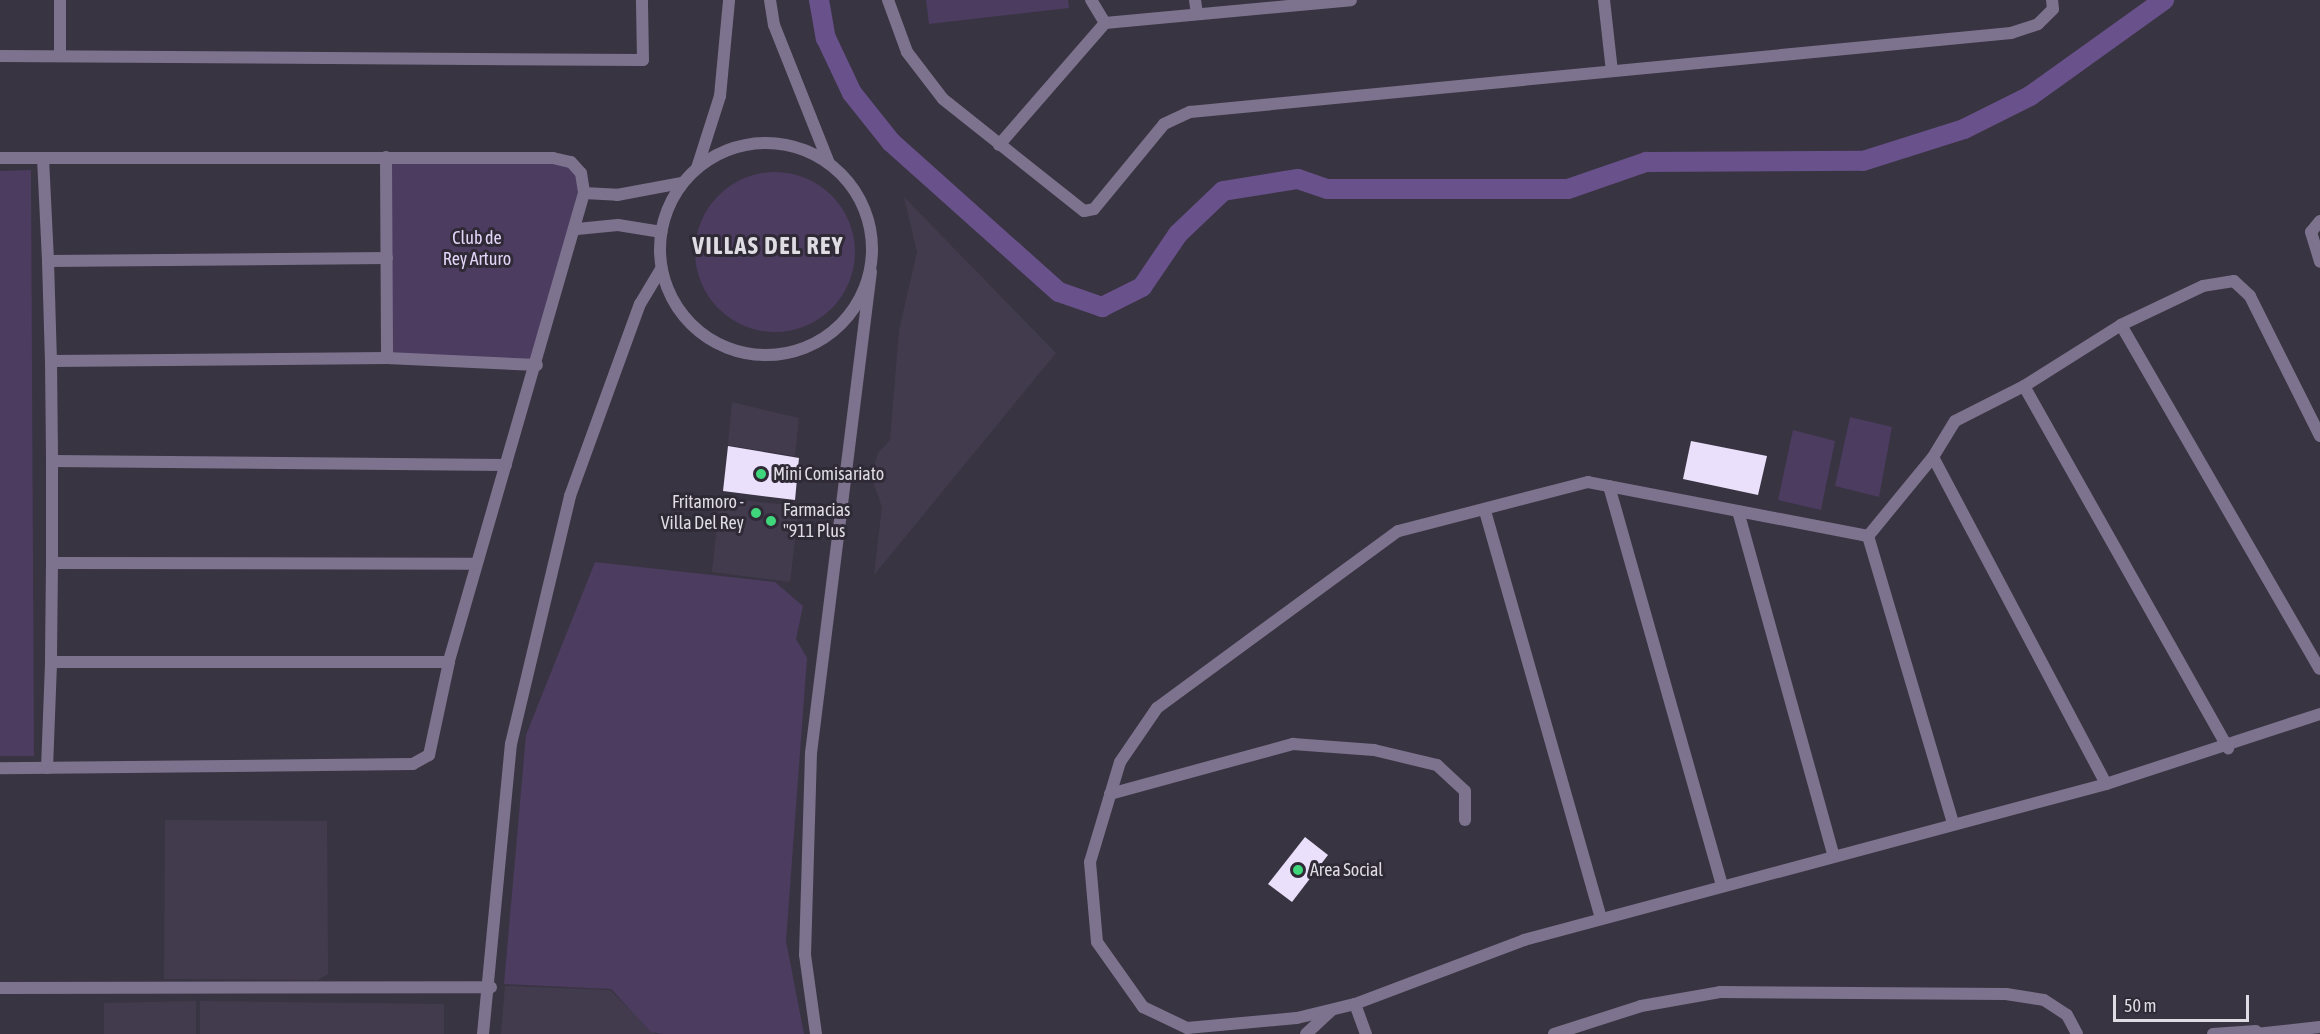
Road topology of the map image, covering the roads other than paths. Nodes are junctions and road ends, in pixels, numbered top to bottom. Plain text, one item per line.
1 (60, 0) edge
2 (642, 0) edge
3 (729, 0) edge
4 (770, 0) edge
5 (888, 0) edge
6 (1091, 0) edge
7 (1195, 0) edge
8 (1351, 0) edge
9 (1604, 0) edge
10 (2052, 0) edge
11 (1299, 3) edge
12 (1197, 14) junction
13 (1105, 23) junction
14 (0, 56) edge
15 (60, 56) junction
16 (1612, 71) junction
17 (999, 145) junction
18 (386, 157) junction
19 (0, 158) edge
20 (44, 158) junction
21 (829, 163) junction
22 (697, 168) junction
23 (682, 183) junction
24 (584, 193) junction
25 (2320, 221) edge
26 (577, 229) junction
27 (661, 232) junction
28 (387, 258) junction
29 (48, 261) junction
30 (2320, 262) edge
31 (661, 269) junction
32 (871, 272) junction
33 (2121, 325) junction
34 (387, 358) junction
35 (51, 361) junction
36 (537, 365) junction
37 (2024, 386) junction
38 (2320, 436) edge
39 (1933, 457) junction
40 (52, 461) junction
41 (506, 465) junction
42 (1609, 486) junction
43 (1485, 511) junction
44 (1738, 512) junction
45 (1868, 536) junction
46 (52, 563) junction
47 (476, 564) junction
48 (51, 662) junction
49 (449, 663) junction
50 (2320, 669) edge
51 (2320, 714) edge
52 (2228, 748) junction
53 (0, 768) edge
54 (47, 768) junction
55 (2106, 784) junction
56 (1110, 794) junction
57 (1465, 820) dead end
58 (1953, 824) junction
59 (1833, 853) junction
60 (1721, 883) junction
61 (1601, 918) junction
62 (491, 987) junction
63 (0, 988) edge
64 (1355, 1004) junction
65 (1333, 1010) junction
66 (1275, 1022) junction
67 (2320, 1027) edge
68 (2256, 1033) edge
69 (483, 1034) edge
70 (816, 1034) edge
71 (1264, 1034) edge
72 (1306, 1034) edge
73 (1366, 1034) edge
74 (1554, 1034) edge
75 (2077, 1034) edge
76 (2212, 1034) edge

1 - 15 street
2 - 15 street
3 - 22 street
4 - 21 street
5 - 17 street
6 - 13 street
7 - 12 street
8 - 11 street
9 - 16 street
10 - 16 street
11 - 12 street
12 - 13 street
13 - 17 street
14 - 15 street
16 - 17 street
18 - 20 street
18 - 24 street
18 - 28 street
19 - 20 street
20 - 29 street
21 - 22 street
21 - 32 street
22 - 23 street
23 - 24 street
23 - 27 street
24 - 26 street
25 - 30 street
26 - 27 street
26 - 36 street
27 - 31 street
28 - 29 street
28 - 34 street
29 - 35 street
31 - 32 street
31 - 62 street
32 - 70 street
33 - 37 street
33 - 38 street
33 - 50 street
34 - 35 street
34 - 36 street
35 - 40 street
36 - 41 street
37 - 39 street
37 - 52 street
39 - 45 street
39 - 55 street
40 - 41 street
40 - 46 street
41 - 47 street
42 - 43 street
42 - 44 street
42 - 60 street
43 - 56 street
43 - 61 street
44 - 45 street
44 - 59 street
45 - 58 street
46 - 47 street
46 - 48 street
47 - 49 street
48 - 49 street
48 - 54 street
49 - 54 street
51 - 52 street
52 - 55 street
53 - 54 street
55 - 58 street
56 - 57 street
56 - 66 street
58 - 59 street
59 - 60 street
60 - 61 street
61 - 64 street
62 - 63 street
62 - 69 street
64 - 65 street
64 - 73 street
65 - 66 street
65 - 72 street
66 - 71 street
67 - 68 street
68 - 76 street
74 - 75 street

